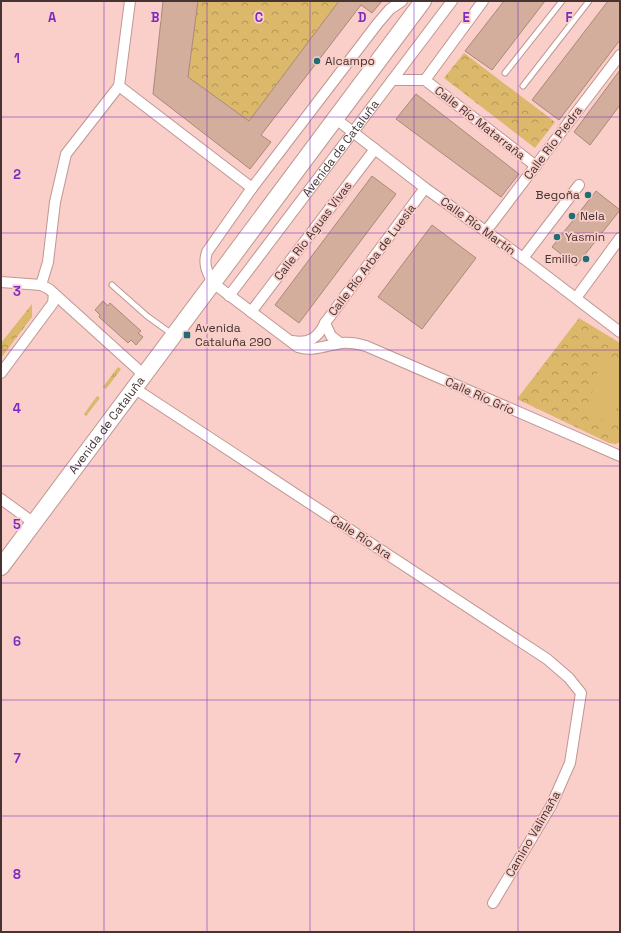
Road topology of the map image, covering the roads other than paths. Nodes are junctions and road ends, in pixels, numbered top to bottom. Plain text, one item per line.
1 (130, 1) edge
2 (402, 1) edge
3 (424, 1) edge
4 (452, 1) edge
5 (483, 1) edge
6 (562, 1) edge
7 (589, 1) edge
8 (620, 55) edge
9 (505, 74) dead end
10 (392, 80) junction
11 (425, 80) junction
12 (119, 86) junction
13 (523, 86) dead end
14 (336, 118) junction
15 (354, 132) junction
16 (375, 149) junction
17 (536, 166) junction
18 (579, 185) dead end
19 (252, 188) junction
20 (425, 188) junction
21 (486, 231) junction
22 (620, 238) edge
23 (523, 258) junction
24 (1, 282) edge
25 (213, 283) junction
26 (41, 285) junction
27 (112, 285) dead end
28 (230, 296) junction
29 (576, 298) junction
30 (56, 299) junction
31 (252, 312) junction
32 (325, 322) junction
33 (620, 332) edge
34 (320, 333) junction
35 (174, 335) junction
36 (290, 341) junction
37 (336, 345) junction
38 (1, 373) edge
39 (144, 375) junction
40 (134, 388) junction
41 (619, 456) edge
42 (1, 499) edge
43 (34, 523) junction
44 (1, 567) edge
45 (581, 693) joint
46 (493, 903) dead end

1 - 12 street
2 - 19 street
3 - 14 main road, Avenida de Cataluña
4 - 10 street, Avenida de Cataluña
5 - 11 street, Calle Río Matarraña
6 - 9 lane
7 - 13 lane
8 - 17 street, Calle Río Piedra
10 - 11 street, Calle Río Matarraña
10 - 15 street, Avenida de Cataluña
11 - 17 street, Calle Río Matarraña
12 - 19 street
12 - 26 street
14 - 15 street, Calle Río Martín
14 - 25 main road, Avenida de Cataluña
15 - 16 street, Calle Río Martín
15 - 28 street, Avenida de Cataluña
16 - 20 street, Calle Río Martín
16 - 31 street, Calle Río Aguas Vivas
17 - 21 street, Calle Río Piedra
18 - 23 street
19 - 25 street
20 - 21 street, Calle Río Martín
20 - 32 street, Calle Río Arba de Luesia
21 - 23 street, Calle Río Martín
22 - 29 street
23 - 29 street, Calle Río Martín
24 - 26 street
25 - 28 street, Calle Río Grío
25 - 35 main road, Avenida de Cataluña
26 - 30 street
27 - 35 lane
28 - 31 street, Calle Río Grío
29 - 33 street, Calle Río Martín
30 - 38 street
30 - 39 street
31 - 36 street, Calle Río Grío
32 - 34 street, Calle Río Arba de Luesia
32 - 37 street
34 - 36 street
34 - 37 street
35 - 39 main road, Avenida de Cataluña
36 - 37 street, Calle Río Grío
37 - 41 street, Calle Río Grío
39 - 40 main road, Avenida de Cataluña
40 - 43 main road, Avenida de Cataluña
40 - 45 street, Calle Río Ara
42 - 43 street
43 - 44 main road, Avenida de Cataluña
45 - 46 street, Camino Valimaña

